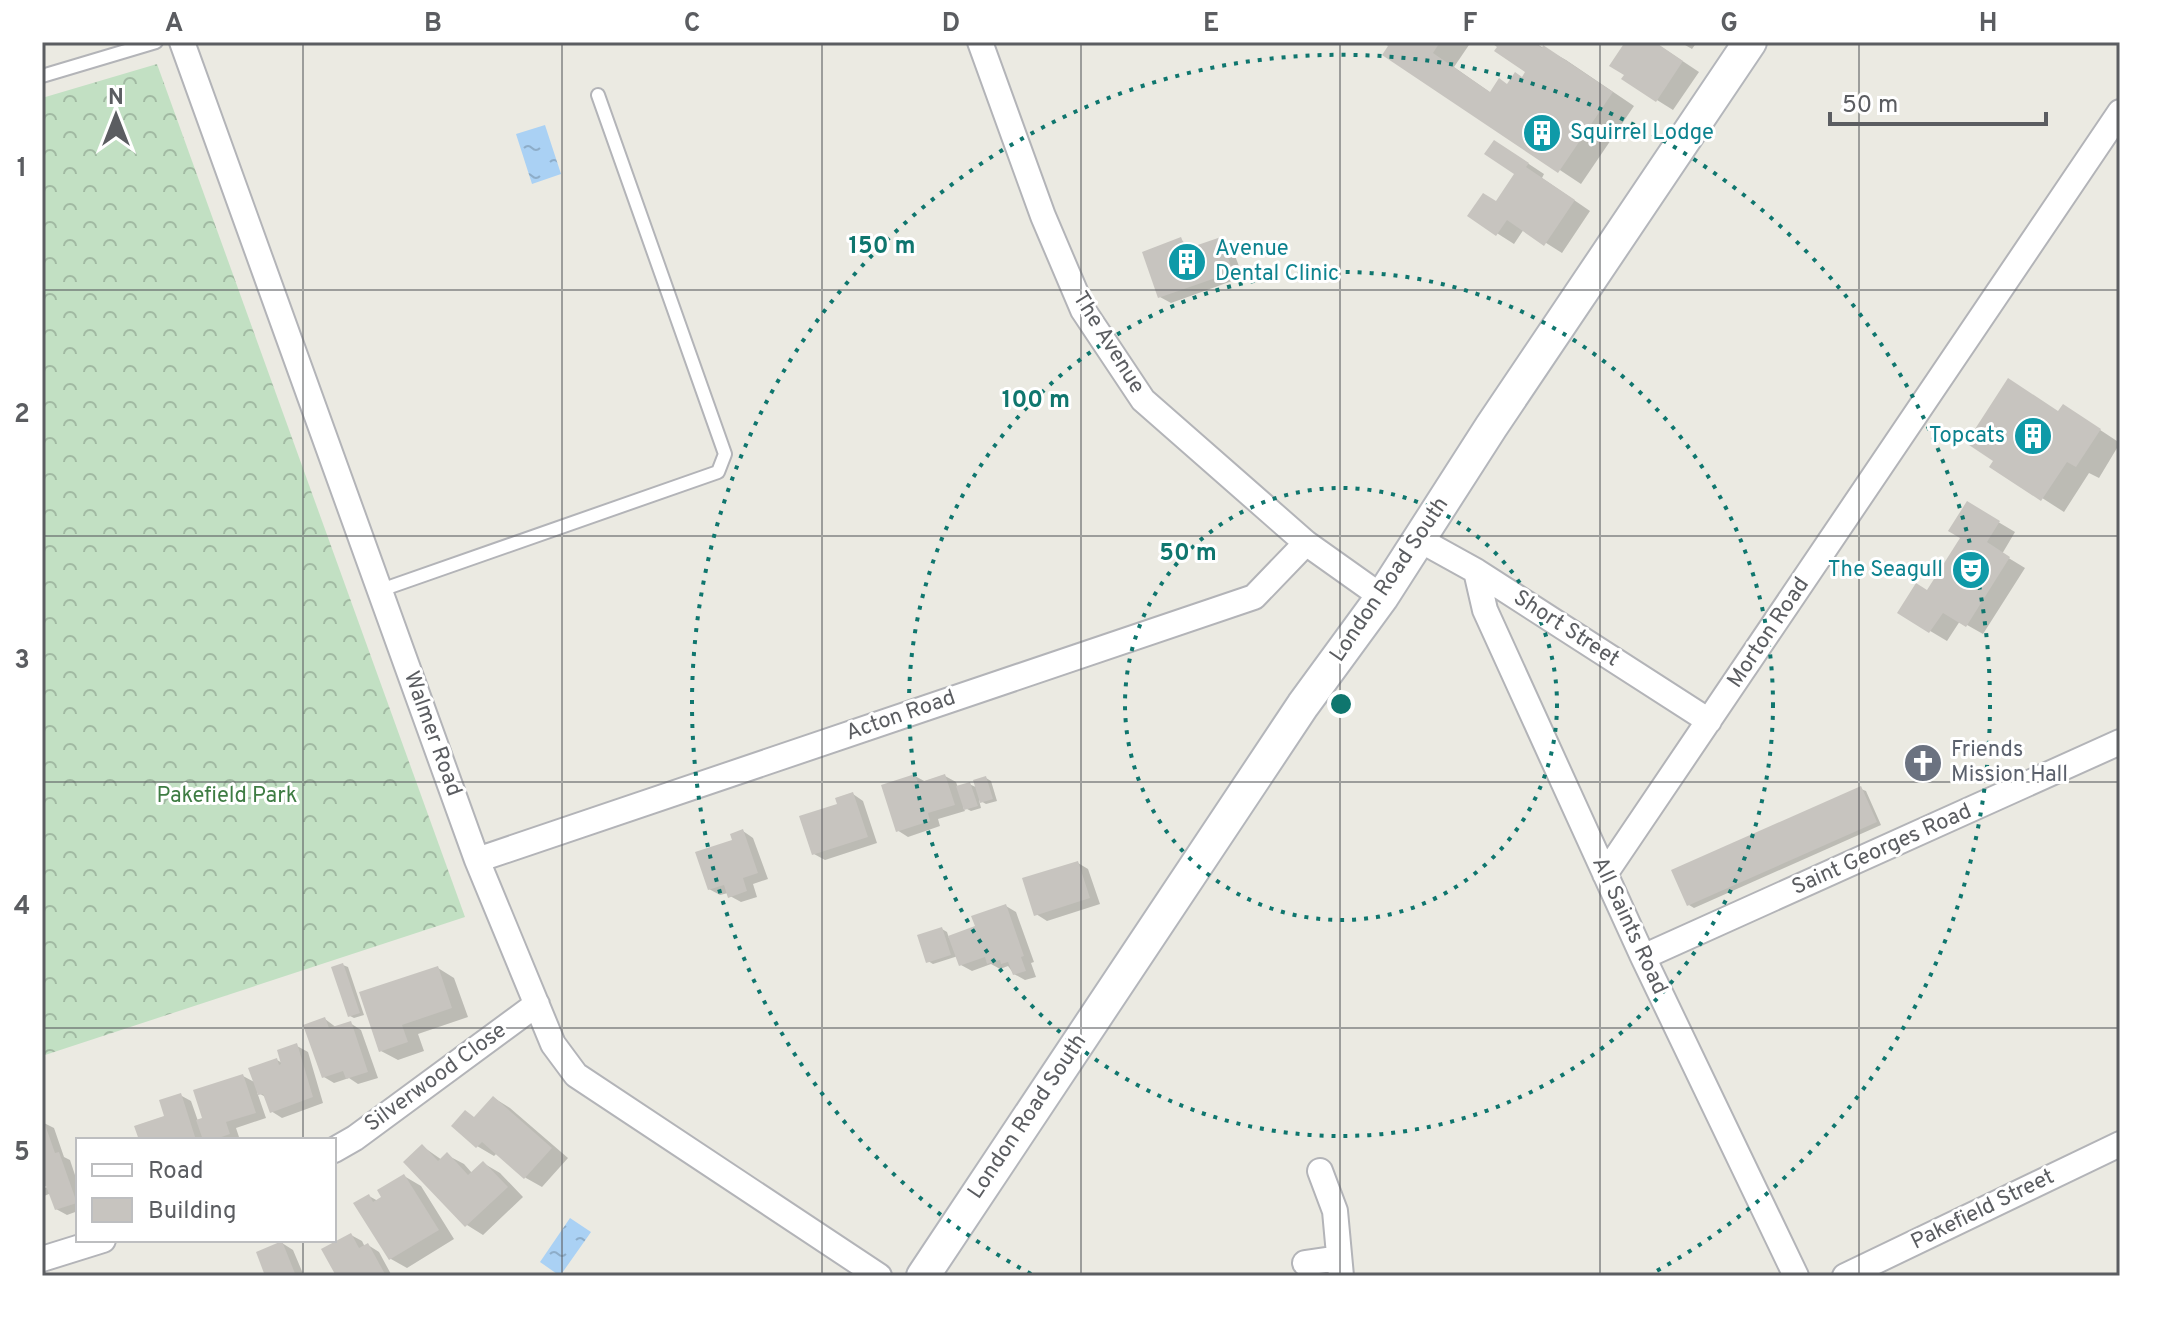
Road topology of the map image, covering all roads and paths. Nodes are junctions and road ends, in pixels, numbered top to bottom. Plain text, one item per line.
1 (156, 42) edge
2 (182, 42) edge
3 (980, 42) edge
4 (1750, 42) edge
5 (42, 76) edge
6 (598, 95) dead end
7 (2120, 112) edge
8 (1420, 540) junction
9 (1306, 543) junction
10 (1476, 571) junction
11 (381, 590) junction
12 (1382, 597) junction
13 (1709, 721) junction
14 (2120, 742) edge
15 (477, 860) junction
16 (1605, 874) junction
17 (1643, 957) junction
18 (537, 1004) junction
19 (2120, 1144) edge
20 (336, 1149) edge
21 (1320, 1171) dead end
22 (97, 1242) edge
23 (42, 1259) edge
24 (1305, 1263) dead end
25 (1340, 1267) edge
26 (879, 1276) edge
27 (923, 1276) edge
28 (1796, 1276) edge
29 (1845, 1276) edge

1 - 5 lane
2 - 11 street, Walmer Road
3 - 9 street, The Avenue
4 - 8 main road, London Road South
6 - 11 lane
7 - 13 street, Morton Road
8 - 10 street, Short Street
8 - 12 main road, London Road South
9 - 12 street, The Avenue
9 - 15 street, Acton Road
10 - 13 street, Short Street
10 - 16 street, All Saints Road
11 - 15 street, Walmer Road
12 - 27 main road, London Road South
13 - 16 street, Morton Road
14 - 17 street, Saint Georges Road
15 - 18 street, Walmer Road
16 - 17 street, All Saints Road
17 - 28 street, All Saints Road
18 - 20 street, Silverwood Close
18 - 26 street, Walmer Road
19 - 29 street, Pakefield Street
21 - 25 street
22 - 23 street
24 - 25 street

